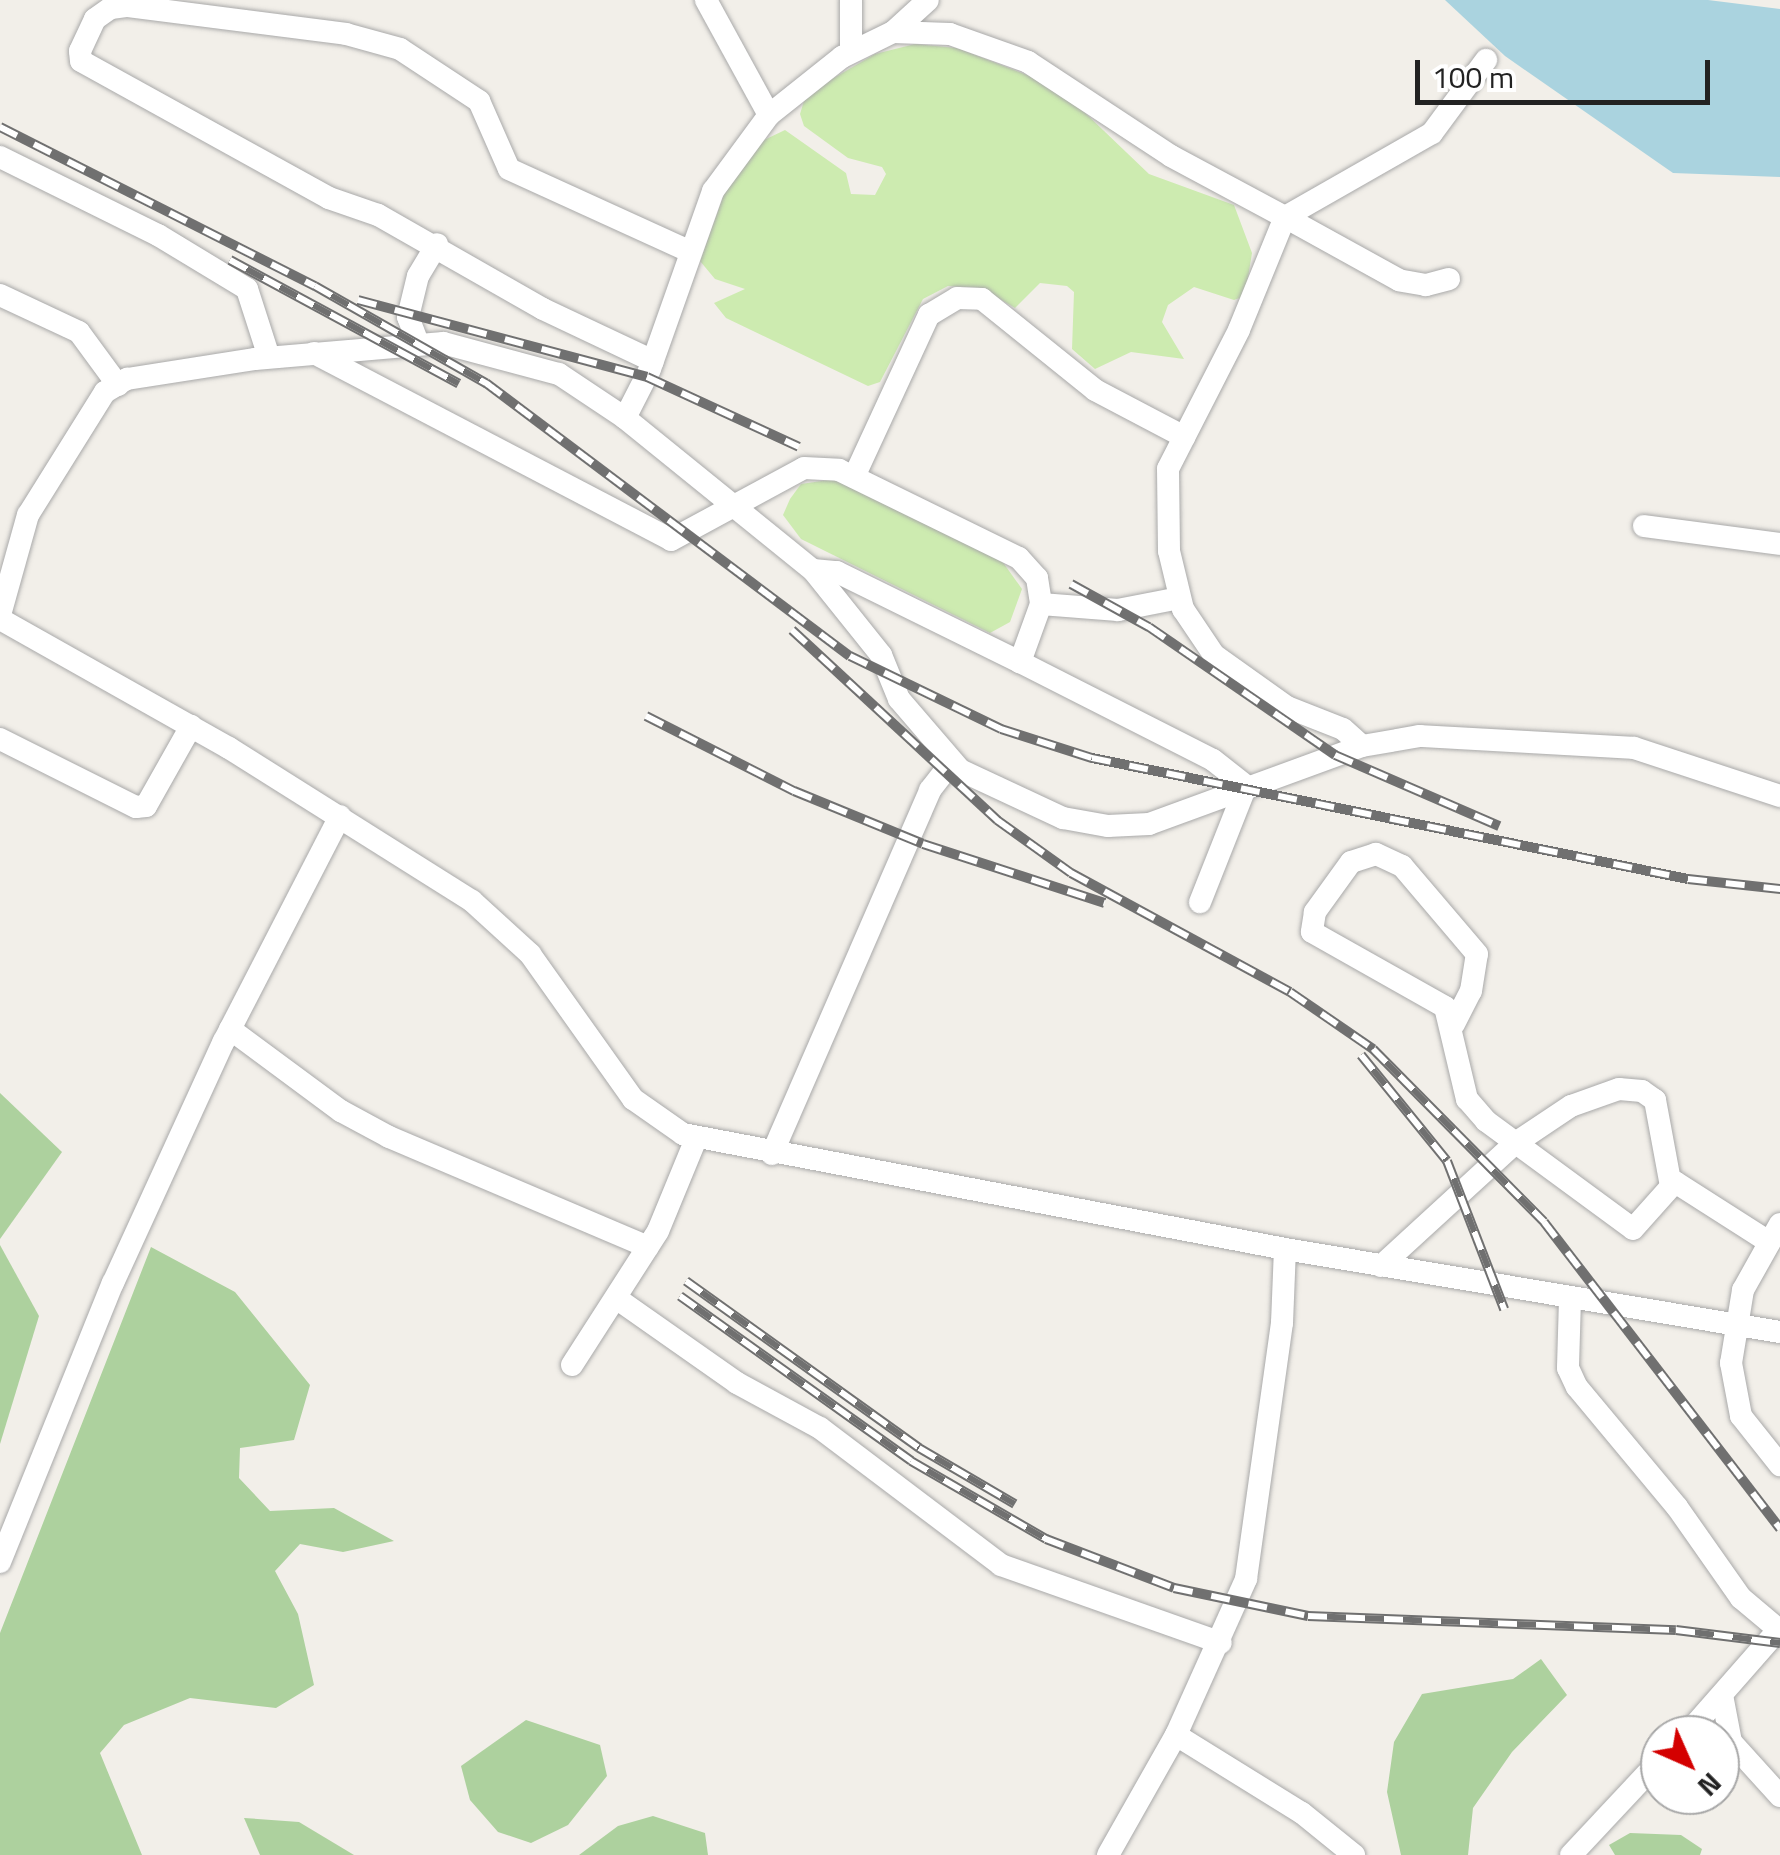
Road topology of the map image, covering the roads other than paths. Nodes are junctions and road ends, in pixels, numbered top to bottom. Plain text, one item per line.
1 (706, 0) edge
2 (851, 0) edge
3 (928, 0) edge
4 (893, 32) junction
5 (851, 51) junction
6 (1486, 60) dead end
7 (769, 115) junction
8 (0, 157) edge
9 (1285, 217) junction
10 (437, 244) junction
11 (689, 251) junction
12 (1449, 279) dead end
13 (0, 295) edge
14 (418, 343) junction
15 (314, 353) junction
16 (269, 357) junction
17 (653, 361) junction
18 (118, 385) junction
19 (625, 418) junction
20 (1184, 437) junction
21 (854, 478) junction
22 (732, 503) junction
23 (1644, 526) dead end
24 (1780, 544) edge
25 (813, 570) junction
26 (1179, 598) junction
27 (1041, 604) junction
28 (0, 617) edge
29 (1020, 662) junction
30 (192, 726) junction
31 (0, 739) edge
32 (1362, 746) junction
33 (952, 762) junction
34 (1246, 786) junction
35 (1780, 796) edge
36 (340, 816) junction
37 (1200, 902) dead end
38 (1454, 1024) junction
39 (230, 1028) junction
40 (696, 1139) junction
41 (1514, 1144) junction
42 (772, 1154) junction
43 (1671, 1186) junction
44 (1775, 1233) edge
45 (648, 1247) junction
46 (1285, 1249) junction
47 (1382, 1266) junction
48 (616, 1298) junction
49 (1570, 1300) junction
50 (1734, 1325) junction
51 (1780, 1332) edge
52 (572, 1365) dead end
53 (1780, 1465) edge
54 (0, 1562) edge
55 (1776, 1640) edge
56 (1221, 1643) junction
57 (1722, 1700) junction
58 (1707, 1715) edge
59 (1176, 1735) junction
60 (1640, 1781) edge
61 (1780, 1796) edge
62 (1108, 1855) edge
63 (1354, 1855) edge
64 (1571, 1855) edge

1 - 7 street
2 - 5 street
3 - 4 street
4 - 5 street
4 - 9 street
5 - 7 street
6 - 9 street
7 - 11 street
8 - 16 street
9 - 12 street
9 - 20 street
10 - 11 street
10 - 14 street
10 - 17 street
11 - 17 street
13 - 18 street
14 - 15 street
14 - 19 street
15 - 16 street
15 - 22 street
16 - 18 street
17 - 19 street
18 - 28 street
19 - 22 street
20 - 21 street
20 - 26 street
21 - 22 street
21 - 27 street
22 - 25 street
23 - 24 street
25 - 29 street
25 - 33 street
26 - 27 street
26 - 32 street
27 - 29 street
28 - 30 street
29 - 34 street
30 - 31 street
30 - 36 street
32 - 34 street
32 - 35 street
33 - 34 street
33 - 42 street
34 - 37 street
36 - 39 street
36 - 40 street
38 - 38 street
38 - 41 street
39 - 45 street
39 - 54 street
40 - 42 street
40 - 45 street
41 - 43 street
41 - 43 street
41 - 47 street
42 - 46 street
43 - 44 street
44 - 50 street
45 - 48 street
46 - 47 street
46 - 56 street
47 - 49 street
48 - 52 street
48 - 56 street
49 - 50 street
49 - 55 street
50 - 51 street
50 - 53 street
55 - 57 street
56 - 59 street
57 - 58 street
57 - 61 street
59 - 62 street
59 - 63 street
60 - 64 street

